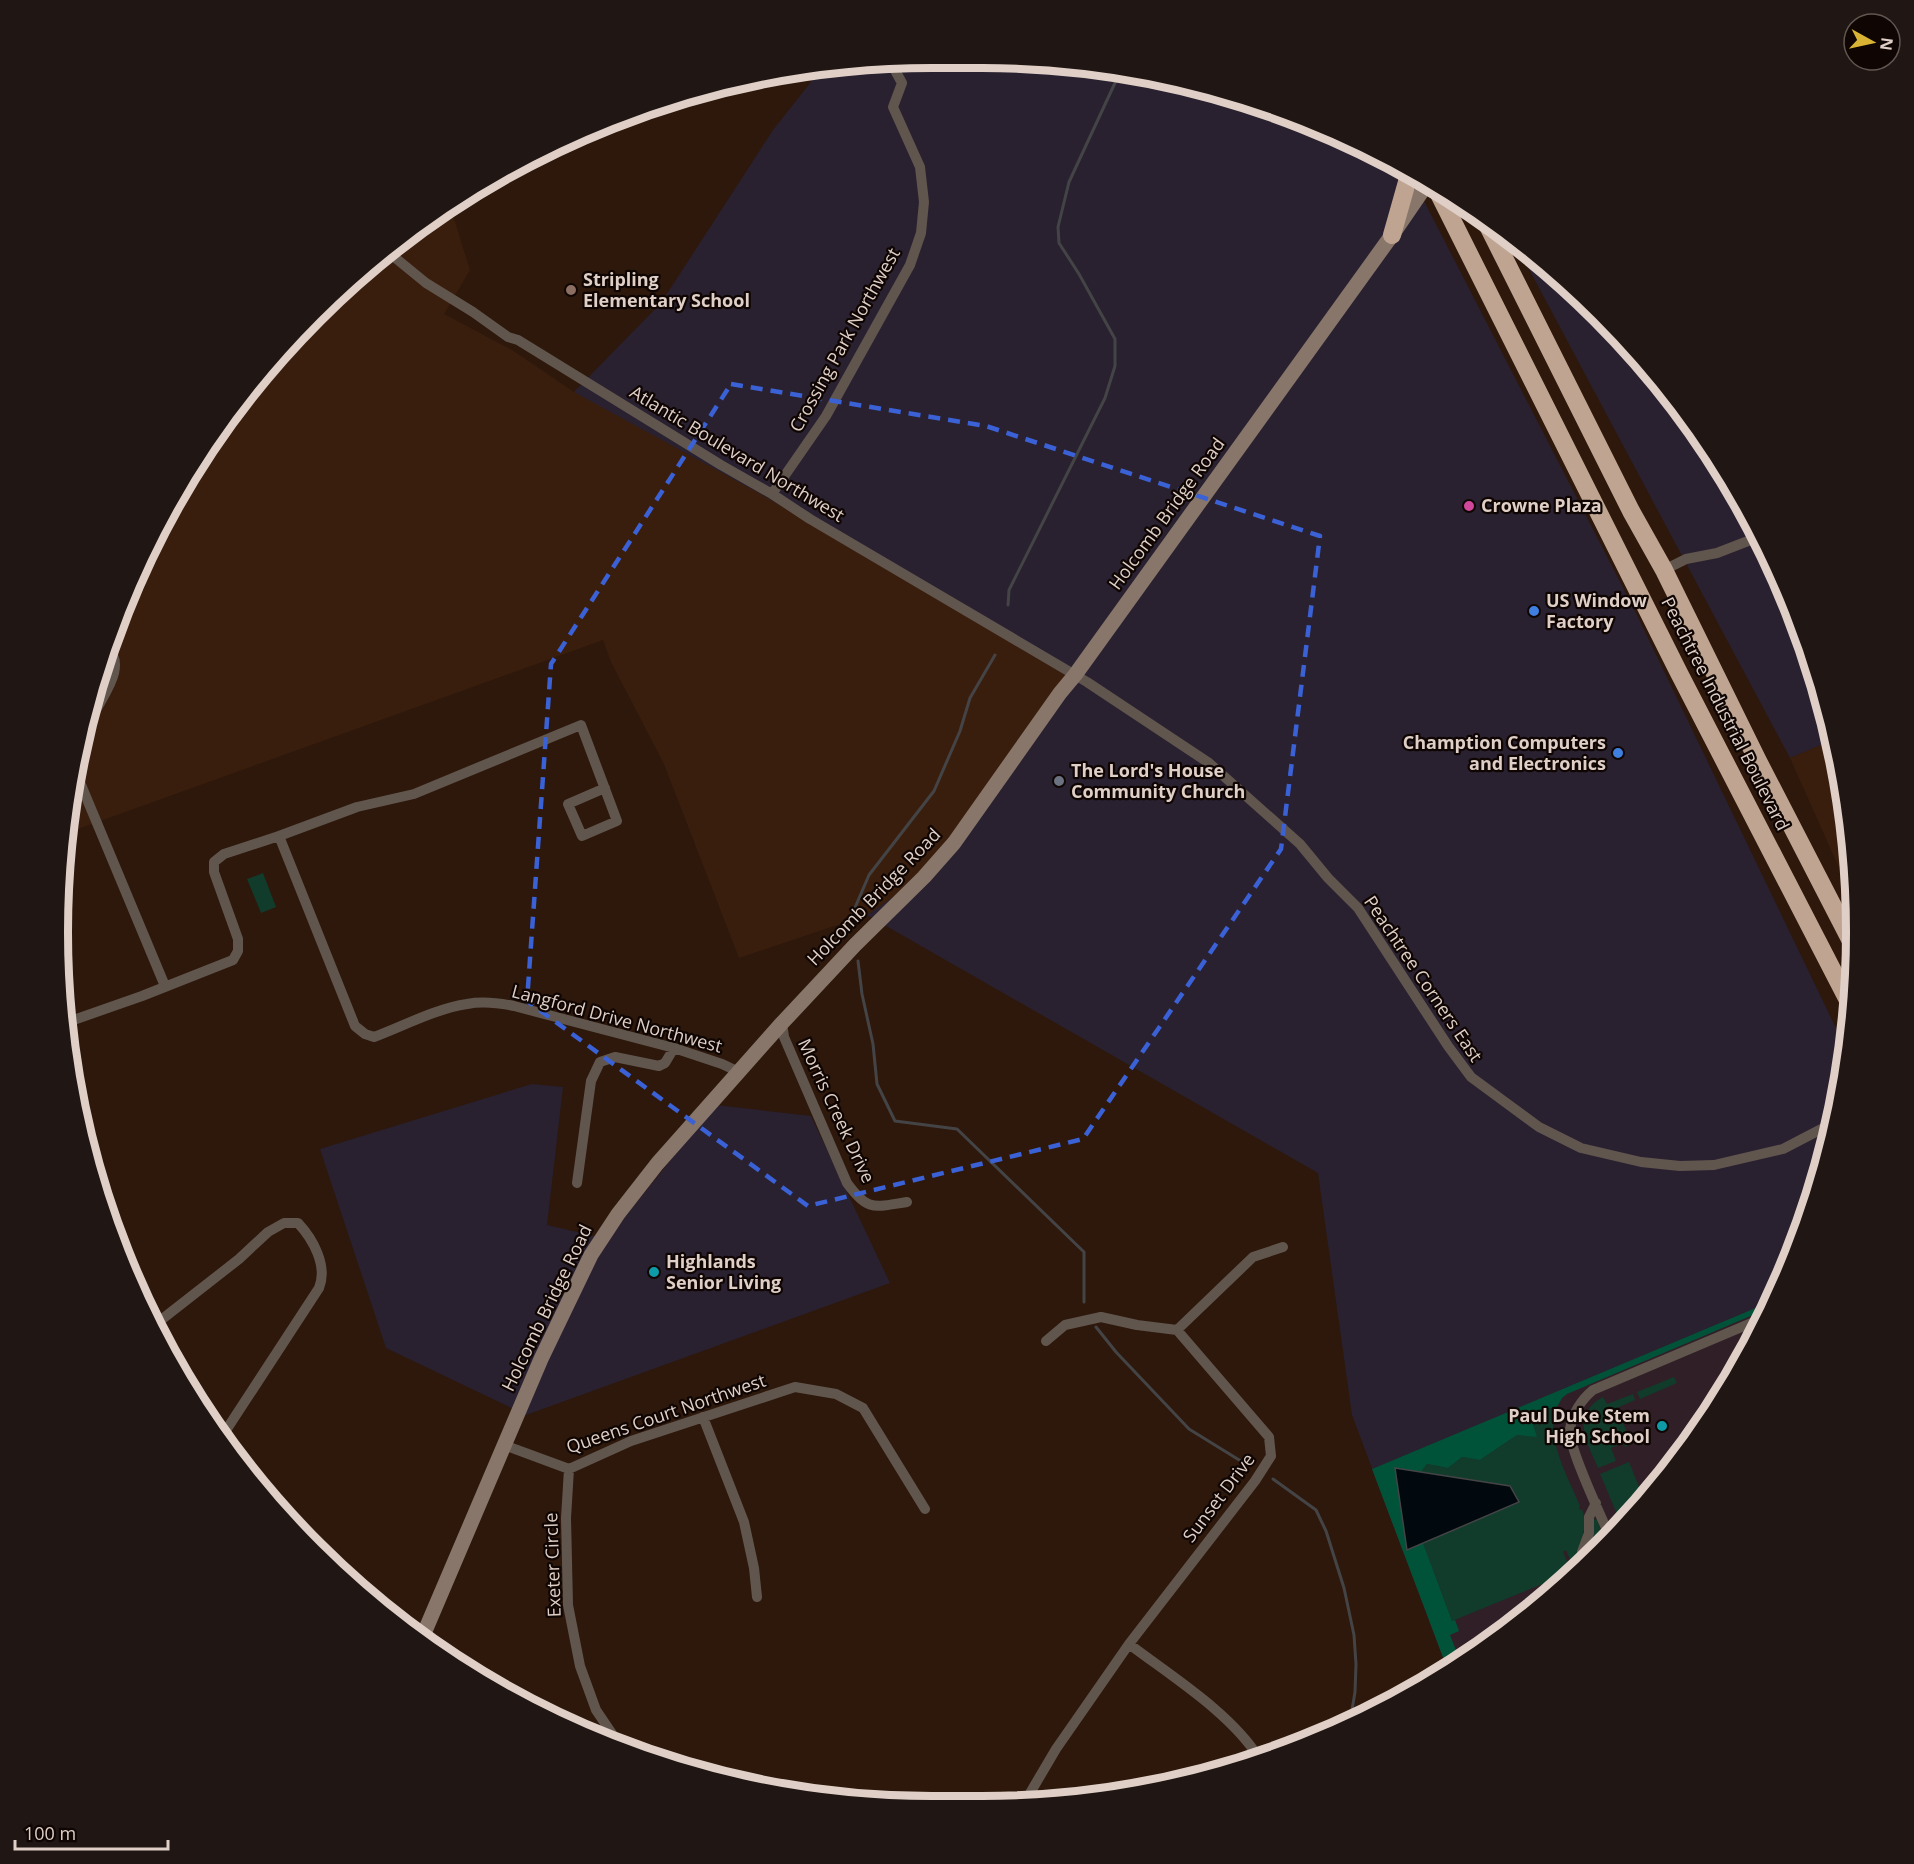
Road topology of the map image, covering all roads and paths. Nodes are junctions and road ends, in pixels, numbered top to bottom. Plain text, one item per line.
1 (895, 69) edge
2 (1407, 179) edge
3 (1424, 189) edge
4 (1442, 201) edge
5 (1392, 235) junction
6 (1492, 235) edge
7 (393, 256) edge
8 (772, 494) junction
9 (1752, 540) edge
10 (1664, 570) junction
11 (113, 654) edge
12 (1075, 675) junction
13 (96, 712) edge
14 (81, 784) edge
15 (605, 788) junction
16 (279, 836) junction
17 (1846, 931) edge
18 (165, 986) junction
19 (1845, 993) edge
20 (72, 1017) edge
21 (782, 1023) junction
22 (674, 1048) junction
23 (739, 1072) junction
24 (1824, 1128) edge
25 (577, 1183) dead end
26 (907, 1202) dead end
27 (1283, 1247) dead end
28 (160, 1320) edge
29 (1753, 1322) edge
30 (1177, 1330) junction
31 (1046, 1341) dead end
32 (703, 1417) junction
33 (226, 1430) edge
34 (504, 1445) junction
35 (569, 1469) junction
36 (1596, 1503) junction
37 (925, 1509) dead end
38 (1607, 1529) edge
39 (1582, 1553) edge
40 (757, 1598) dead end
41 (425, 1631) edge
42 (1129, 1644) junction
43 (613, 1736) edge
44 (1254, 1753) edge
45 (1029, 1795) edge

1 - 8 street, Crossing Park Northwest
2 - 5 highway
3 - 5 street, Holcomb Bridge Road
4 - 19 highway, Peachtree Industrial Boulevard
5 - 12 street, Holcomb Bridge Road
6 - 10 highway, Peachtree Industrial Boulevard
7 - 8 street, Atlantic Boulevard Northwest
8 - 12 street, Atlantic Boulevard Northwest
9 - 10 street
10 - 17 highway, Peachtree Industrial Boulevard
11 - 13 street
12 - 21 street, Holcomb Bridge Road
12 - 24 street, Peachtree Corners East
14 - 18 street
15 - 15 street
15 - 16 street
16 - 18 street
16 - 22 street, Langford Drive Northwest
18 - 20 street
21 - 23 street, Holcomb Bridge Road
21 - 26 street, Morris Creek Drive
22 - 23 street, Langford Drive Northwest
22 - 25 street
23 - 34 street, Holcomb Bridge Road
27 - 30 street
28 - 33 street
29 - 36 street
30 - 31 street
30 - 42 street, Sunset Drive
32 - 35 street, Queens Court Northwest
32 - 37 street, Queens Court Northwest
32 - 40 street
34 - 35 street, Queens Court Northwest
34 - 41 street, Holcomb Bridge Road
35 - 43 street, Exeter Circle
36 - 38 street
36 - 39 street
42 - 44 street
42 - 45 street, Sunset Drive

